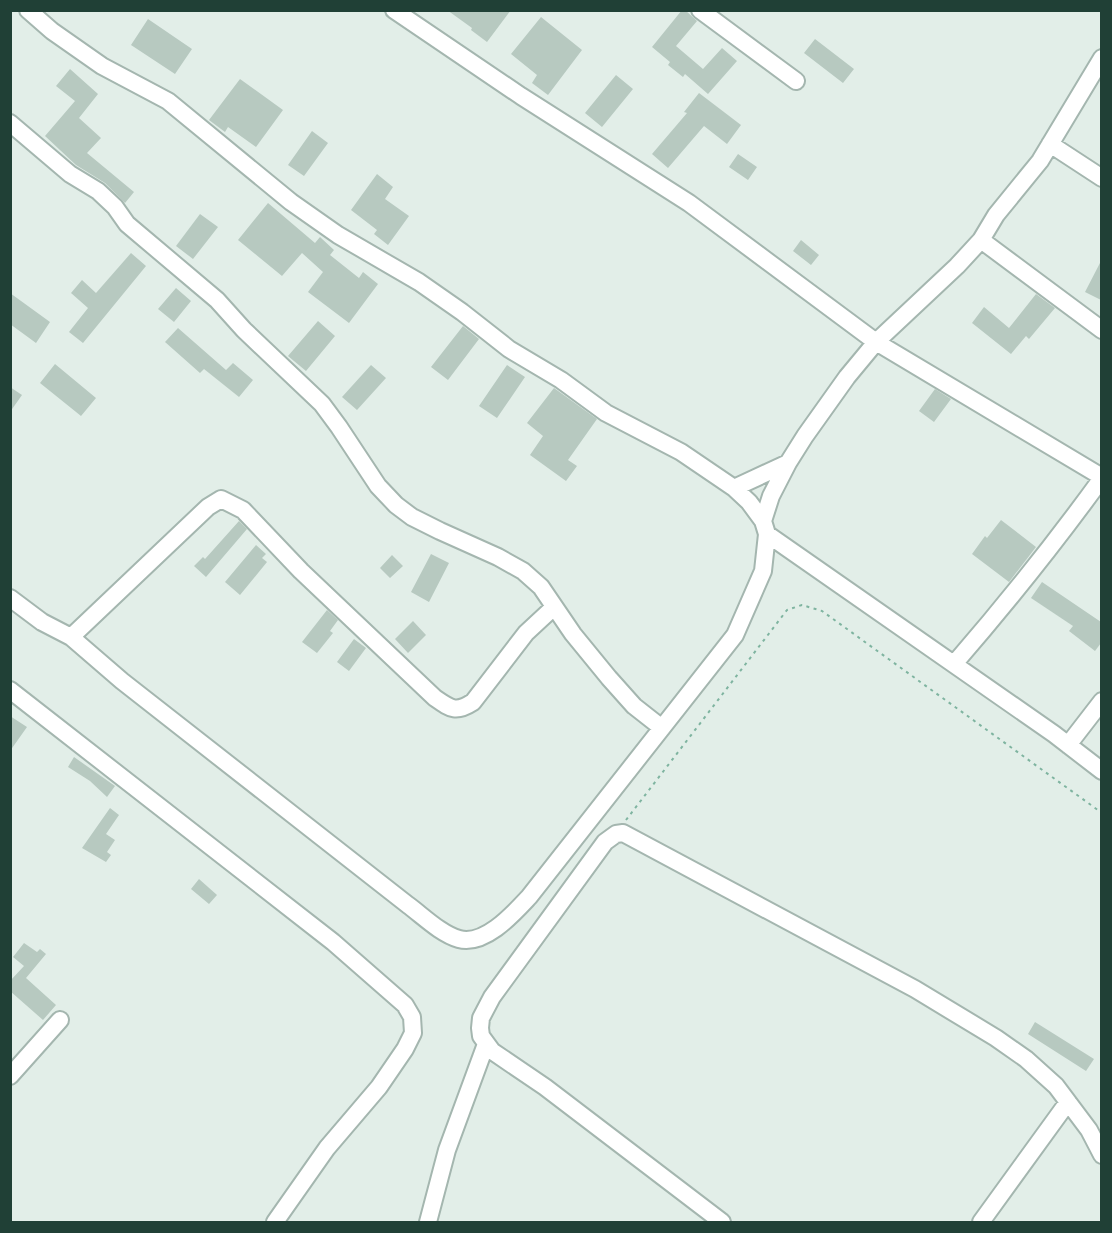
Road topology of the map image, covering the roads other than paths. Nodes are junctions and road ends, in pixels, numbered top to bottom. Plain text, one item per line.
1 (28, 10) edge
2 (394, 10) edge
3 (700, 10) edge
4 (1101, 58) edge
5 (796, 81) dead end
6 (10, 123) edge
7 (1050, 144) junction
8 (1101, 178) edge
9 (981, 240) junction
10 (1101, 330) edge
11 (876, 342) junction
12 (788, 463) junction
13 (1101, 477) edge
14 (734, 488) junction
15 (765, 527) junction
16 (10, 598) edge
17 (554, 607) junction
18 (70, 637) junction
19 (954, 664) junction
20 (10, 690) edge
21 (1101, 701) edge
22 (662, 728) junction
23 (1068, 745) junction
24 (1101, 771) edge
25 (60, 1020) dead end
26 (486, 1044) junction
27 (10, 1076) edge
28 (1068, 1102) junction
29 (1101, 1155) edge
30 (275, 1222) edge
31 (428, 1222) edge
32 (722, 1222) edge
33 (981, 1222) edge

1 - 14 street
2 - 11 street
3 - 5 street
4 - 7 street
6 - 17 street
7 - 8 street
7 - 9 street
9 - 10 street
9 - 11 street
11 - 12 street
11 - 13 street
12 - 14 street
12 - 15 street
13 - 19 street
14 - 15 street
15 - 19 street
15 - 22 street
16 - 18 street
17 - 18 street
17 - 22 street
18 - 22 street
19 - 23 street
20 - 30 street
21 - 23 street
23 - 24 street
25 - 27 street
26 - 28 street
26 - 31 street
26 - 32 street
28 - 29 street
28 - 33 street

